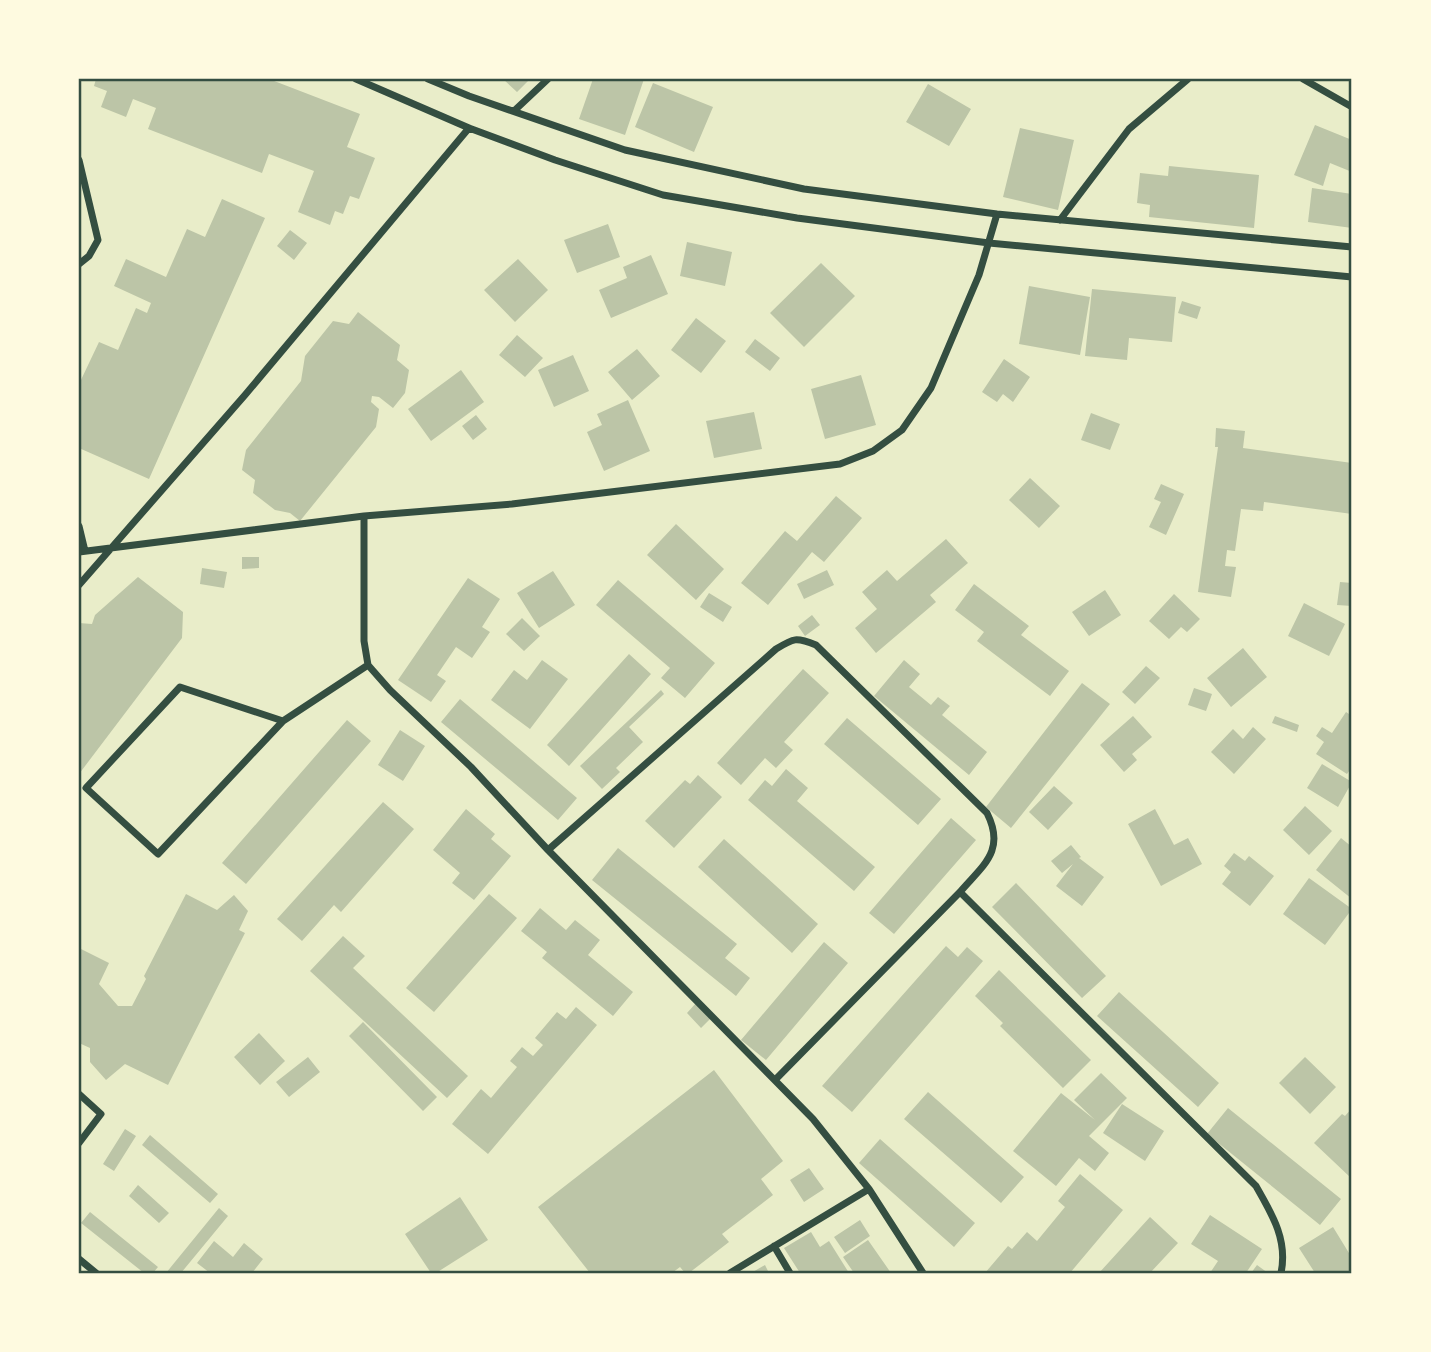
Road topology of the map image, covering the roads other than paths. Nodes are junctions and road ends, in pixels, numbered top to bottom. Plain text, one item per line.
1 (356, 79) edge
2 (428, 79) edge
3 (548, 79) edge
4 (1188, 79) edge
5 (1303, 79) edge
6 (1352, 107) edge
7 (514, 111) junction
8 (469, 128) junction
9 (79, 160) edge
10 (997, 214) junction
11 (1060, 220) junction
12 (989, 243) junction
13 (1352, 247) edge
14 (79, 264) edge
15 (1352, 277) edge
16 (364, 516) junction
17 (79, 526) edge
18 (111, 548) junction
19 (82, 551) edge
20 (79, 585) edge
21 (368, 665) junction
22 (283, 721) junction
23 (548, 850) junction
24 (960, 892) junction
25 (775, 1080) junction
26 (79, 1094) edge
27 (79, 1143) edge
28 (869, 1189) junction
29 (774, 1246) junction
30 (79, 1259) edge
31 (96, 1273) edge
32 (730, 1273) edge
33 (790, 1273) edge
34 (923, 1273) edge
35 (1281, 1273) edge

1 - 8 street
2 - 7 street
3 - 7 street
4 - 11 street
5 - 6 street
7 - 10 street
8 - 12 street
8 - 18 street
9 - 14 street
10 - 11 street
10 - 12 street
11 - 13 street
12 - 15 street
12 - 16 street
16 - 18 street
16 - 21 street
17 - 19 street
18 - 19 street
18 - 20 street
21 - 22 street
21 - 23 street
22 - 22 street
23 - 24 street
23 - 25 street
24 - 25 street
24 - 35 street
25 - 28 street
26 - 27 street
28 - 29 street
28 - 34 street
29 - 32 street
29 - 33 street
30 - 31 street

